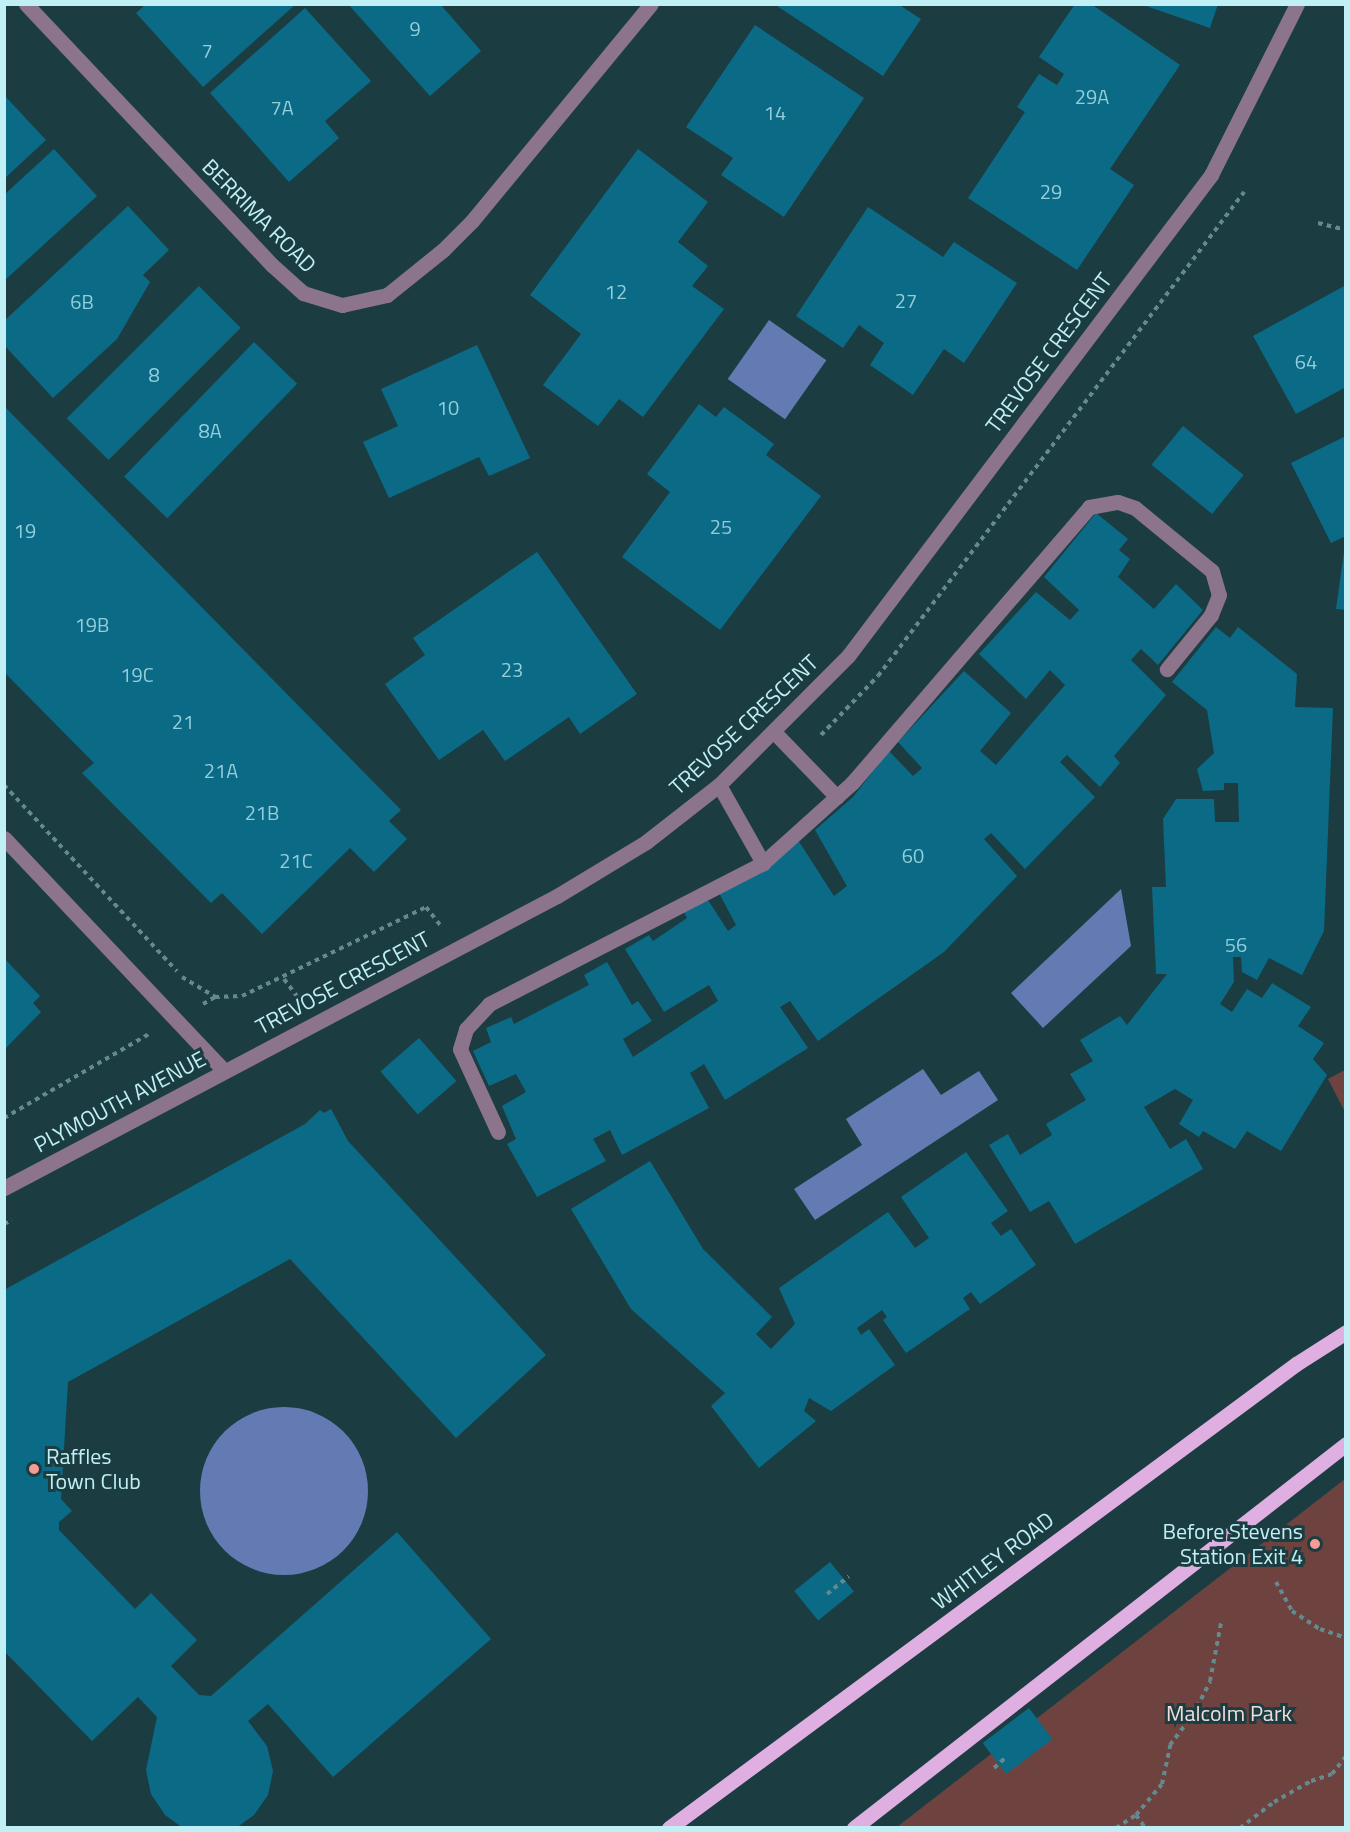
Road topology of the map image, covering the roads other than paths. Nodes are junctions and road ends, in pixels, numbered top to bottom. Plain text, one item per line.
1 (26, 4) edge
2 (651, 4) edge
3 (1297, 4) edge
4 (1167, 669) dead end
5 (775, 733) junction
6 (719, 785) junction
7 (837, 797) junction
8 (4, 838) edge
9 (763, 863) junction
10 (224, 1071) junction
11 (498, 1132) dead end
12 (4, 1188) edge
13 (1346, 1332) edge
14 (1346, 1444) edge
15 (669, 1827) edge
16 (854, 1827) edge

1 - 2 street, BERRIMA ROAD
3 - 5 street, TREVOSE CRESCENT
4 - 7 street
5 - 6 street, TREVOSE CRESCENT
5 - 7 street
6 - 9 street
6 - 10 street, TREVOSE CRESCENT
7 - 9 street
8 - 10 street
9 - 11 street
10 - 12 street, PLYMOUTH AVENUE
13 - 15 main road, WHITLEY ROAD
14 - 16 main road

